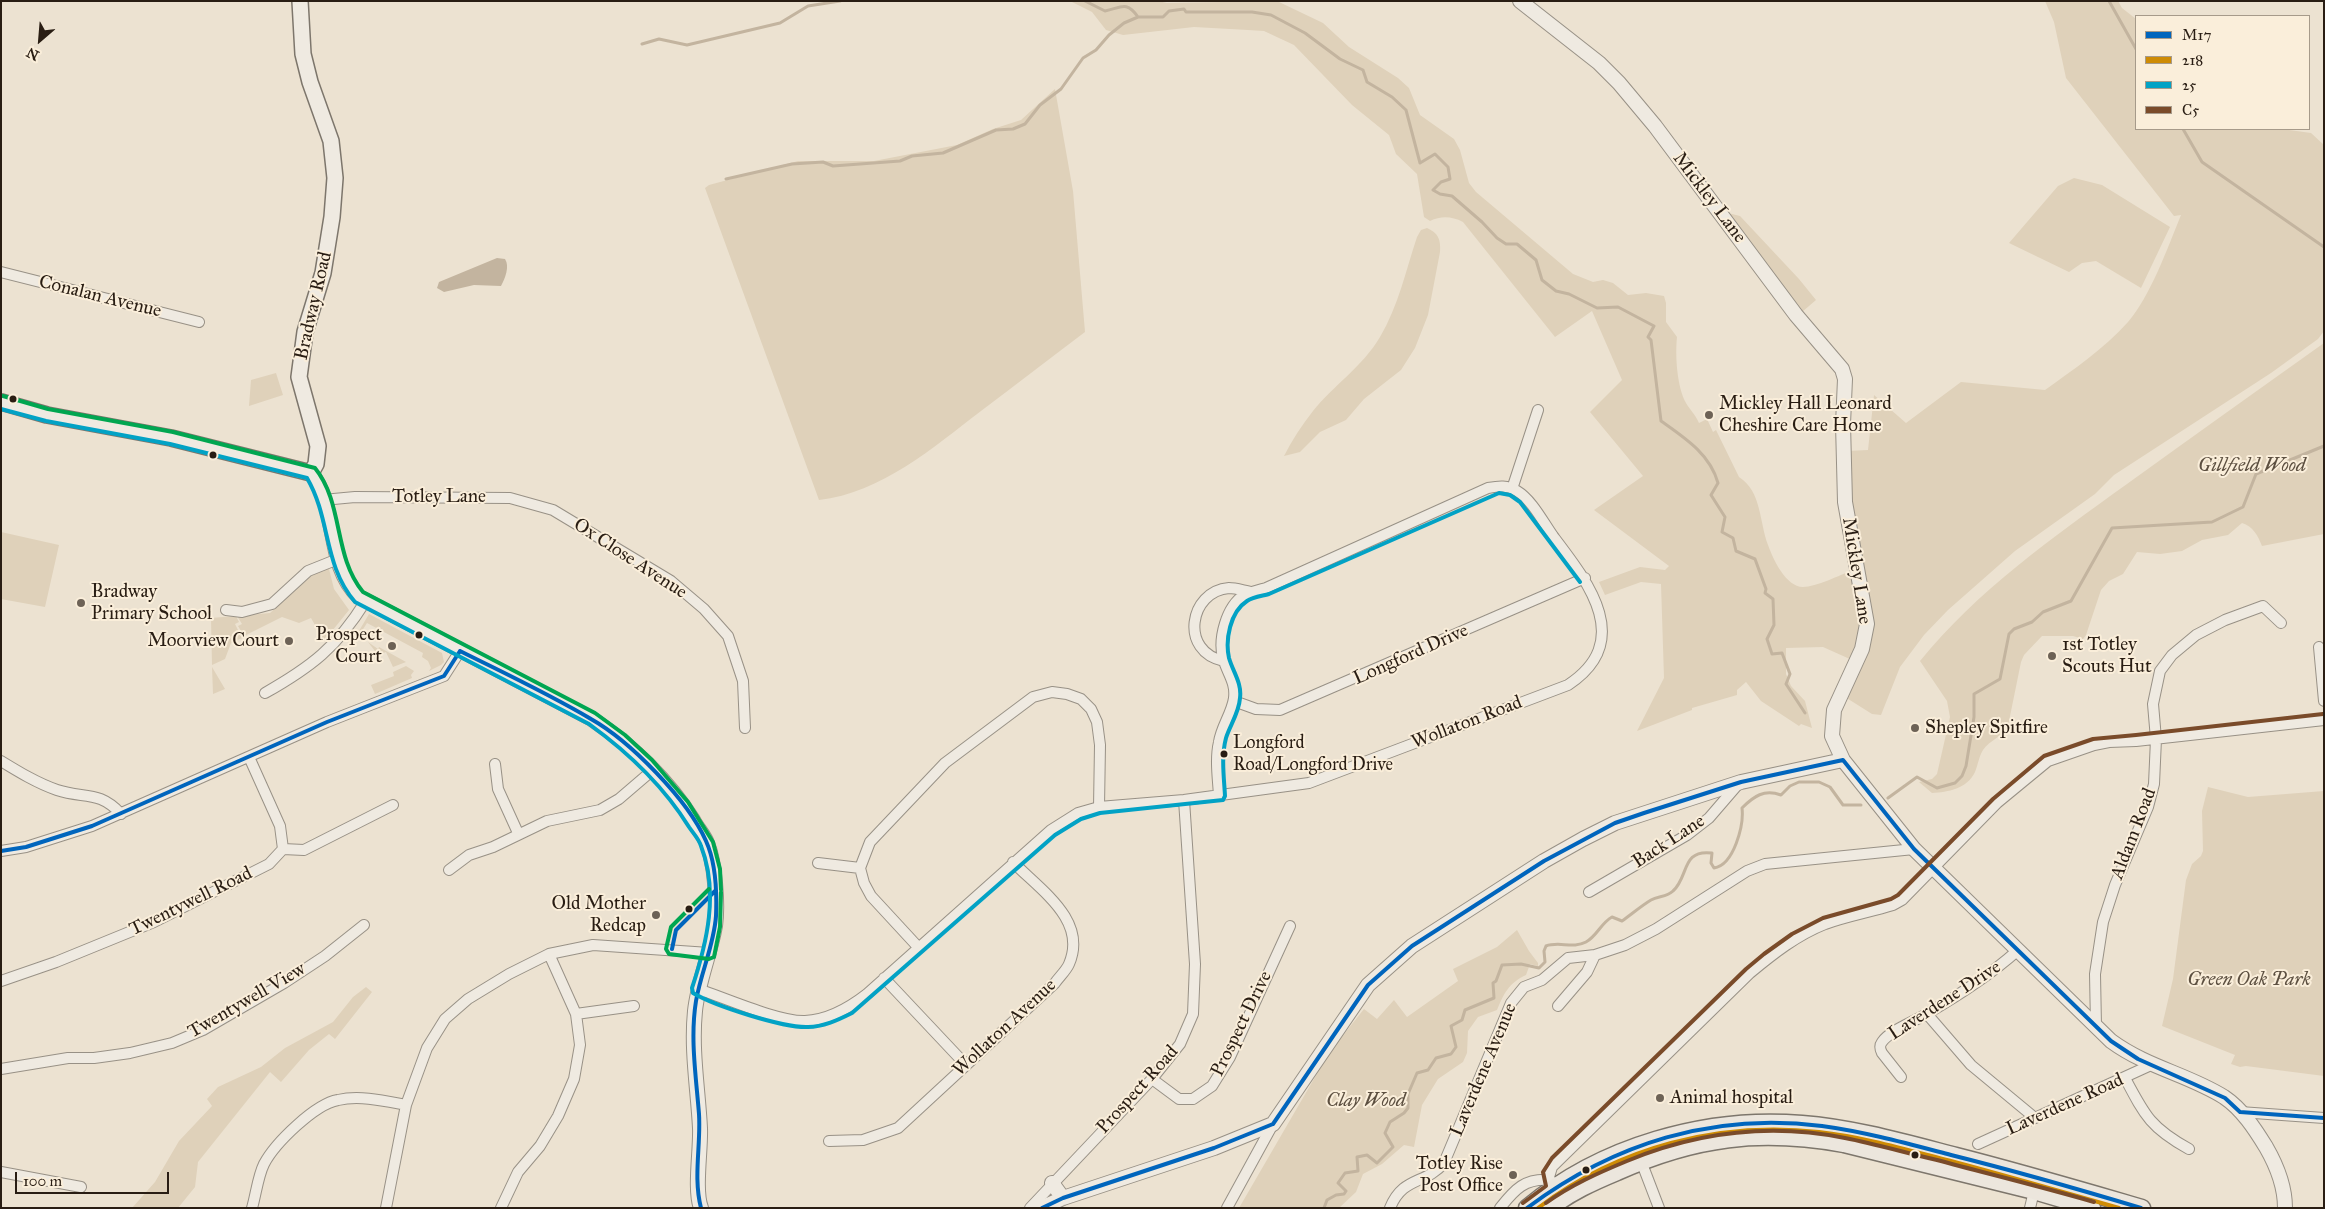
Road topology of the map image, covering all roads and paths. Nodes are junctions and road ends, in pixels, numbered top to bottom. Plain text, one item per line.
1 (300, 1) edge
2 (1520, 1) edge
3 (1, 272) edge
4 (198, 322) dead end
5 (1, 402) edge
6 (1538, 410) dead end
7 (311, 473) junction
8 (1512, 489) junction
9 (323, 500) junction
10 (553, 510) joint
11 (338, 559) junction
12 (1585, 578) junction
13 (1252, 592) junction
14 (365, 602) junction
15 (226, 610) dead end
16 (2281, 623) dead end
17 (2319, 647) dead end
18 (460, 652) junction
19 (1224, 661) junction
20 (265, 693) dead end
21 (1234, 701) junction
22 (2324, 701) edge
23 (2324, 720) edge
24 (748, 722) dead end
25 (2156, 738) junction
26 (249, 757) junction
27 (1843, 760) junction
28 (1, 761) edge
29 (495, 764) dead end
30 (654, 769) junction
31 (1741, 782) junction
32 (1220, 796) junction
33 (1184, 800) junction
34 (393, 805) dead end
35 (1099, 807) junction
36 (121, 814) junction
37 (518, 833) junction
38 (283, 849) junction
39 (1914, 849) junction
40 (1, 851) edge
41 (1013, 862) junction
42 (818, 864) dead end
43 (860, 868) junction
44 (1935, 869) junction
45 (449, 870) dead end
46 (1589, 892) dead end
47 (364, 925) dead end
48 (1290, 926) dead end
49 (918, 948) junction
50 (2017, 951) junction
51 (709, 953) junction
52 (549, 954) junction
53 (1595, 955) junction
54 (884, 978) junction
55 (1, 981) edge
56 (698, 989) junction
57 (634, 1006) dead end
58 (1558, 1006) dead end
59 (576, 1014) junction
60 (1927, 1014) junction
61 (2096, 1026) junction
62 (965, 1064) junction
63 (2151, 1066) junction
64 (1, 1069) edge
65 (1901, 1077) dead end
66 (2125, 1078) junction
67 (1152, 1079) junction
68 (406, 1105) junction
69 (2240, 1112) junction
70 (2035, 1118) junction
71 (2324, 1118) edge
72 (1273, 1124) junction
73 (829, 1141) dead end
74 (1978, 1144) dead end
75 (2189, 1149) dead end
76 (1641, 1161) junction
77 (1, 1172) edge
78 (1052, 1184) junction
79 (2035, 1184) junction
80 (81, 1187) dead end
81 (1553, 1194) edge
82 (1063, 1198) junction
83 (252, 1208) edge
84 (386, 1208) edge
85 (501, 1208) edge
86 (702, 1208) edge
87 (1030, 1208) edge
88 (1041, 1208) edge
89 (1227, 1208) edge
90 (1390, 1208) edge
91 (1500, 1208) edge
92 (1527, 1208) edge
93 (1659, 1208) edge
94 (2030, 1208) edge
95 (2092, 1208) edge
96 (2142, 1208) edge
97 (2285, 1208) edge

1 - 7 main road, Bradway Road
2 - 27 street, Mickley Lane
3 - 4 street, Conalan Avenue
5 - 7 main road
6 - 8 street
7 - 9 street
8 - 12 street, Wollaton Road
8 - 13 street
9 - 10 street, Totley Lane
9 - 11 street
10 - 24 street, Ox Close Avenue
11 - 14 street
11 - 15 street
12 - 21 street, Longford Drive
12 - 32 street, Wollaton Road
13 - 19 street
13 - 19 street
14 - 18 street
14 - 20 street
16 - 25 street, Aldam Road
17 - 22 street
18 - 26 street
18 - 30 street
19 - 21 street
21 - 32 street
23 - 25 street
25 - 44 street
25 - 61 street, Aldam Road
26 - 36 street
26 - 38 street
27 - 31 street
27 - 39 street, Mickley Lane
28 - 36 street
29 - 37 street
30 - 37 street
30 - 51 street
31 - 46 street, Back Lane
31 - 72 street
32 - 33 street, Wollaton Road
33 - 35 street, Wollaton Road
33 - 67 street, Prospect Road
34 - 38 street
35 - 41 street, Wollaton Road
35 - 43 street
36 - 40 street
37 - 45 street
38 - 55 street, Twentywell Road
39 - 44 street, Mickley Lane
39 - 53 street, Laverdene Avenue
41 - 49 street, Wollaton Road
41 - 62 street, Wollaton Avenue
42 - 43 street
43 - 49 street
44 - 50 street, Mickley Lane
44 - 81 street
47 - 64 street, Twentywell View
48 - 67 street, Prospect Drive
49 - 54 street, Wollaton Road
50 - 60 street, Laverdene Drive
50 - 61 street, Mickley Lane
51 - 52 street
51 - 56 street
52 - 59 street
52 - 68 street
53 - 58 street
53 - 90 street, Laverdene Avenue
54 - 56 street, Wollaton Road
54 - 62 street
56 - 86 street
57 - 59 street
59 - 85 street
60 - 65 street, Laverdene Drive
60 - 70 street
61 - 63 street, Mickley Lane
62 - 73 street, Wollaton Avenue
63 - 66 street, Laverdene Road
63 - 69 street, Mickley Lane
66 - 70 street, Laverdene Road
66 - 75 street
67 - 78 street, Prospect Road
68 - 83 street
68 - 84 street
69 - 71 street
69 - 97 street, Mickley Lane
70 - 74 street, Laverdene Road
72 - 82 street
72 - 89 street
76 - 79 main road
76 - 81 main road
76 - 93 street
77 - 80 street
78 - 82 street
78 - 87 street, Prospect Road
79 - 81 main road
79 - 94 street
79 - 95 main road
79 - 96 main road
81 - 91 street
81 - 92 main road
82 - 88 street

